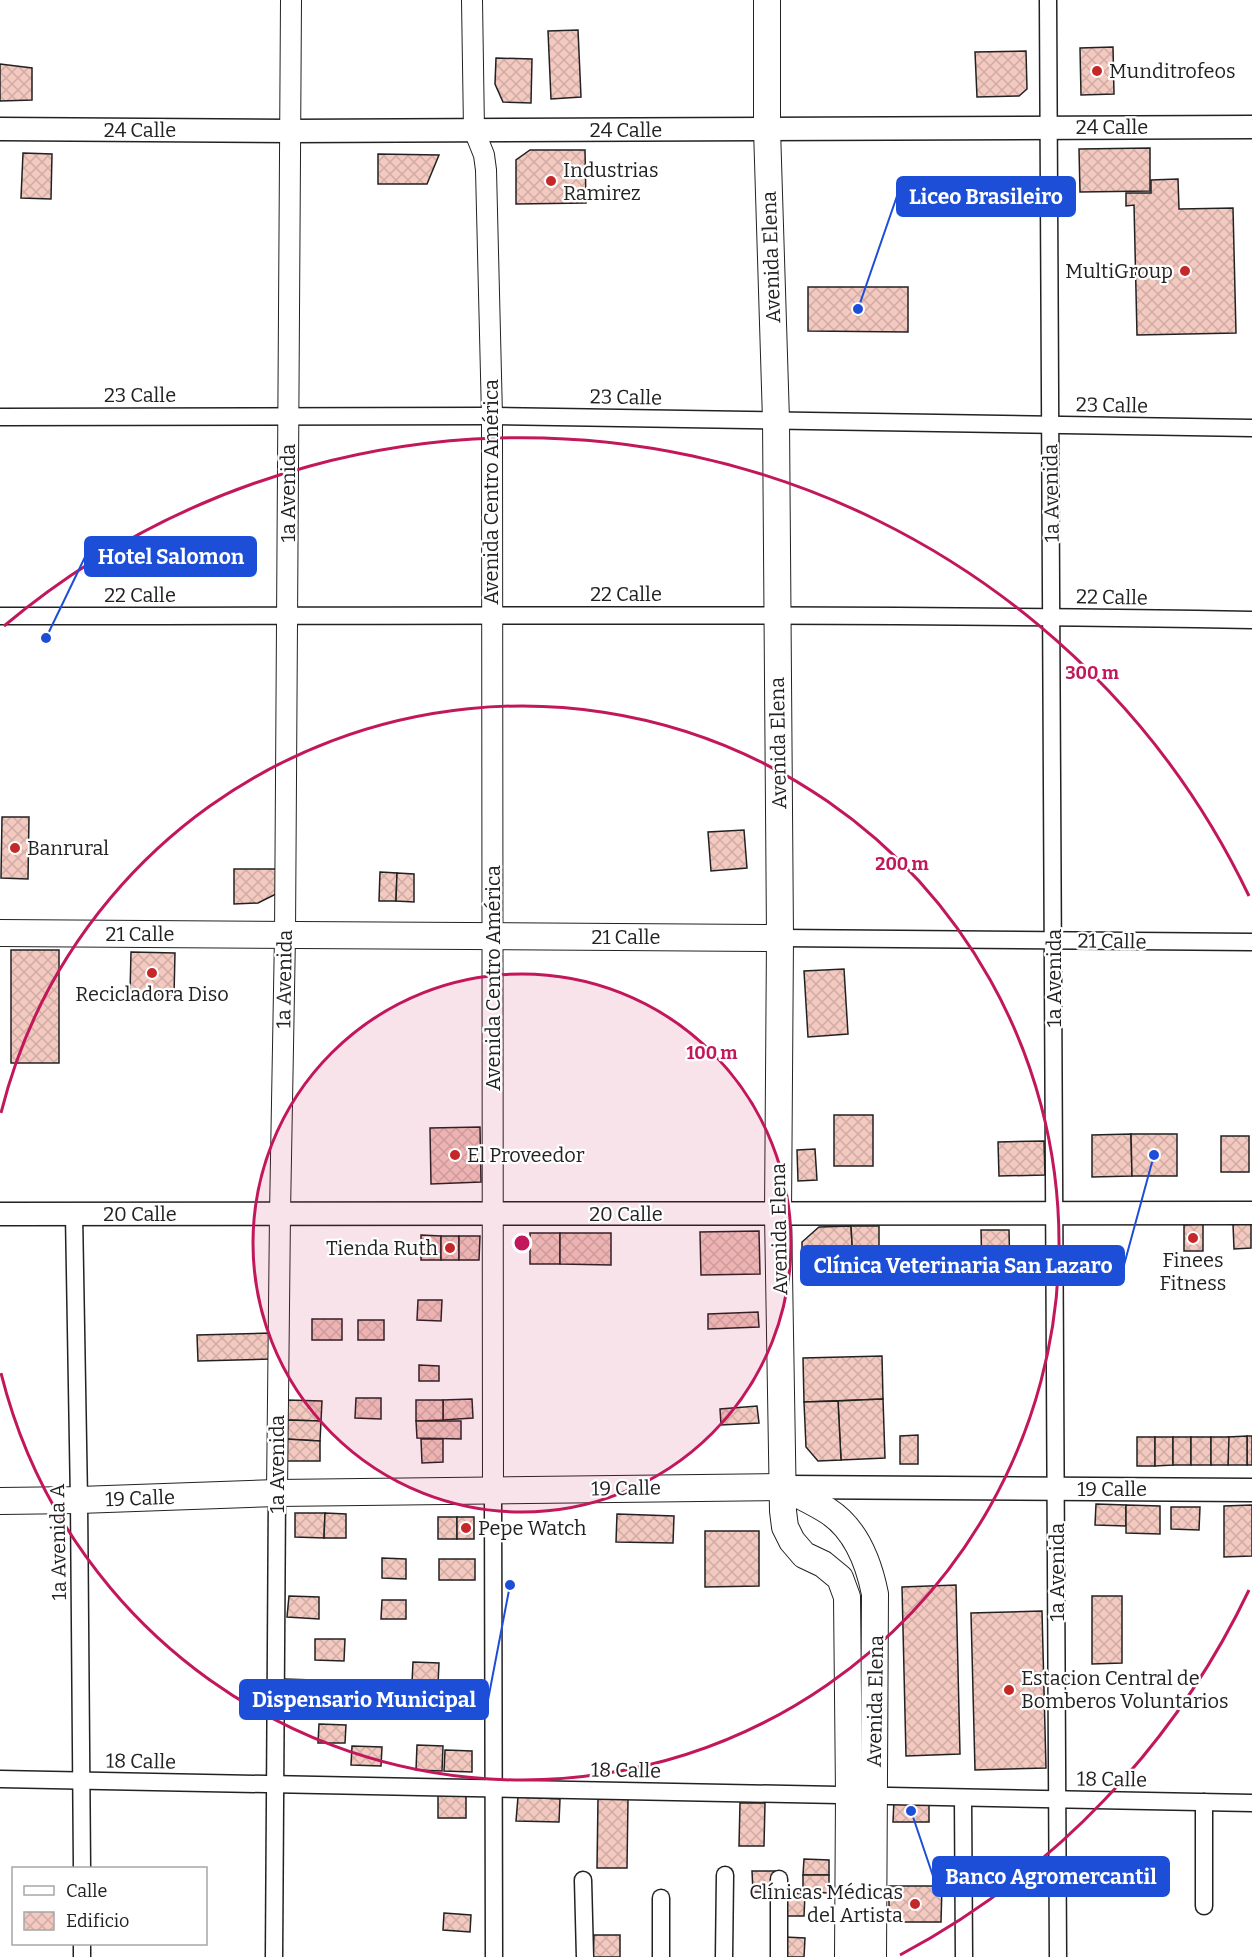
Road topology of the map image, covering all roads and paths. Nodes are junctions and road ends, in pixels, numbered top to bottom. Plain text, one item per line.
1 (291, 0) edge
2 (472, 0) edge
3 (767, 0) edge
4 (1048, 0) edge
5 (1252, 127) edge
6 (1048, 128) junction
7 (0, 129) edge
8 (767, 129) junction
9 (474, 130) junction
10 (291, 131) junction
11 (289, 416) junction
12 (492, 416) junction
13 (0, 417) edge
14 (777, 420) junction
15 (1050, 426) junction
16 (1252, 428) edge
17 (492, 614) junction
18 (0, 616) edge
19 (288, 616) junction
20 (777, 616) junction
21 (1052, 617) junction
22 (1252, 620) edge
23 (0, 933) edge
24 (285, 935) junction
25 (493, 936) junction
26 (780, 938) junction
27 (1054, 940) junction
28 (1252, 942) edge
29 (1055, 1213) junction
30 (1252, 1213) edge
31 (0, 1214) edge
32 (74, 1214) junction
33 (280, 1214) junction
34 (494, 1214) junction
35 (778, 1214) junction
36 (784, 1486) junction
37 (1056, 1488) junction
38 (493, 1490) junction
39 (1252, 1490) edge
40 (277, 1493) junction
41 (79, 1500) junction
42 (0, 1501) edge
43 (0, 1779) edge
44 (81, 1781) junction
45 (275, 1785) junction
46 (494, 1789) junction
47 (862, 1796) junction
48 (963, 1798) junction
49 (1058, 1800) junction
50 (1204, 1802) junction
51 (1252, 1803) edge
52 (82, 1867) edge
53 (725, 1875) dead end
54 (779, 1879) dead end
55 (583, 1880) dead end
56 (661, 1898) dead end
57 (1204, 1906) dead end
58 (274, 1957) edge
59 (494, 1957) edge
60 (585, 1957) edge
61 (661, 1957) edge
62 (724, 1957) edge
63 (778, 1957) edge
64 (848, 1957) edge
65 (873, 1957) edge
66 (964, 1957) edge
67 (1058, 1957) edge

1 - 10 street, 1a Avenida
2 - 9 street, Avenida Centro América
3 - 8 main road, Avenida Elena
4 - 6 street, 1a Avenida
5 - 6 main road, 24 Calle
6 - 8 main road, 24 Calle
6 - 15 street, 1a Avenida
7 - 10 main road, 24 Calle
8 - 9 main road, 24 Calle
8 - 14 main road, Avenida Elena
9 - 10 main road, 24 Calle
9 - 12 street, Avenida Centro América
10 - 11 street, 1a Avenida
11 - 12 street, 23 Calle
11 - 13 street, 23 Calle
11 - 19 street, 1a Avenida
12 - 14 street, 23 Calle
12 - 17 street, Avenida Centro América
14 - 15 street, 23 Calle
14 - 20 main road, Avenida Elena
15 - 16 street, 23 Calle
15 - 21 street, 1a Avenida
17 - 19 street, 22 Calle
17 - 20 street, 22 Calle
17 - 25 street, Avenida Centro América
18 - 19 street, 22 Calle
19 - 24 street, 1a Avenida
20 - 21 street, 22 Calle
20 - 26 main road, Avenida Elena
21 - 22 street, 22 Calle
21 - 27 street, 1a Avenida
23 - 24 main road, 21 Calle
24 - 25 main road, 21 Calle
24 - 33 street, 1a Avenida
25 - 26 main road, 21 Calle
25 - 34 street, Avenida Centro América
26 - 27 street, 21 Calle
26 - 35 main road, Avenida Elena
27 - 28 street, 21 Calle
27 - 29 street, 1a Avenida
29 - 30 main road, 20 Calle
29 - 35 main road, 20 Calle
29 - 37 street, 1a Avenida
31 - 32 main road, 20 Calle
32 - 33 main road, 20 Calle
32 - 41 street, 1a Avenida A
33 - 34 main road, 20 Calle
33 - 40 street, 1a Avenida
34 - 35 main road, 20 Calle
34 - 38 street, Avenida Centro América
35 - 36 main road, Avenida Elena
36 - 37 main road, 19 Calle
36 - 38 main road, 19 Calle
36 - 47 main road, Avenida Elena
36 - 47 main road, Avenida Elena
37 - 39 main road, 19 Calle
37 - 49 street, 1a Avenida
38 - 40 main road, 19 Calle
38 - 46 street, Avenida Centro América
40 - 41 main road, 19 Calle
40 - 45 street, 1a Avenida
41 - 42 main road, 19 Calle
41 - 44 street, 1a Avenida A
43 - 44 street, 18 Calle
44 - 45 street, 18 Calle
44 - 52 street, 1a Avenida A
45 - 46 street, 18 Calle
45 - 58 street, 1a Avenida
46 - 47 street, 18 Calle
46 - 59 street, Avenida Centro América
47 - 48 street, 18 Calle
47 - 64 main road, Avenida Elena
47 - 65 main road, Avenida Elena
48 - 49 street, 18 Calle
48 - 66 street
49 - 50 street, 18 Calle
49 - 67 street, 1a Avenida
50 - 51 street, 18 Calle
50 - 57 street
53 - 62 street
54 - 63 street
55 - 60 street
56 - 61 street

